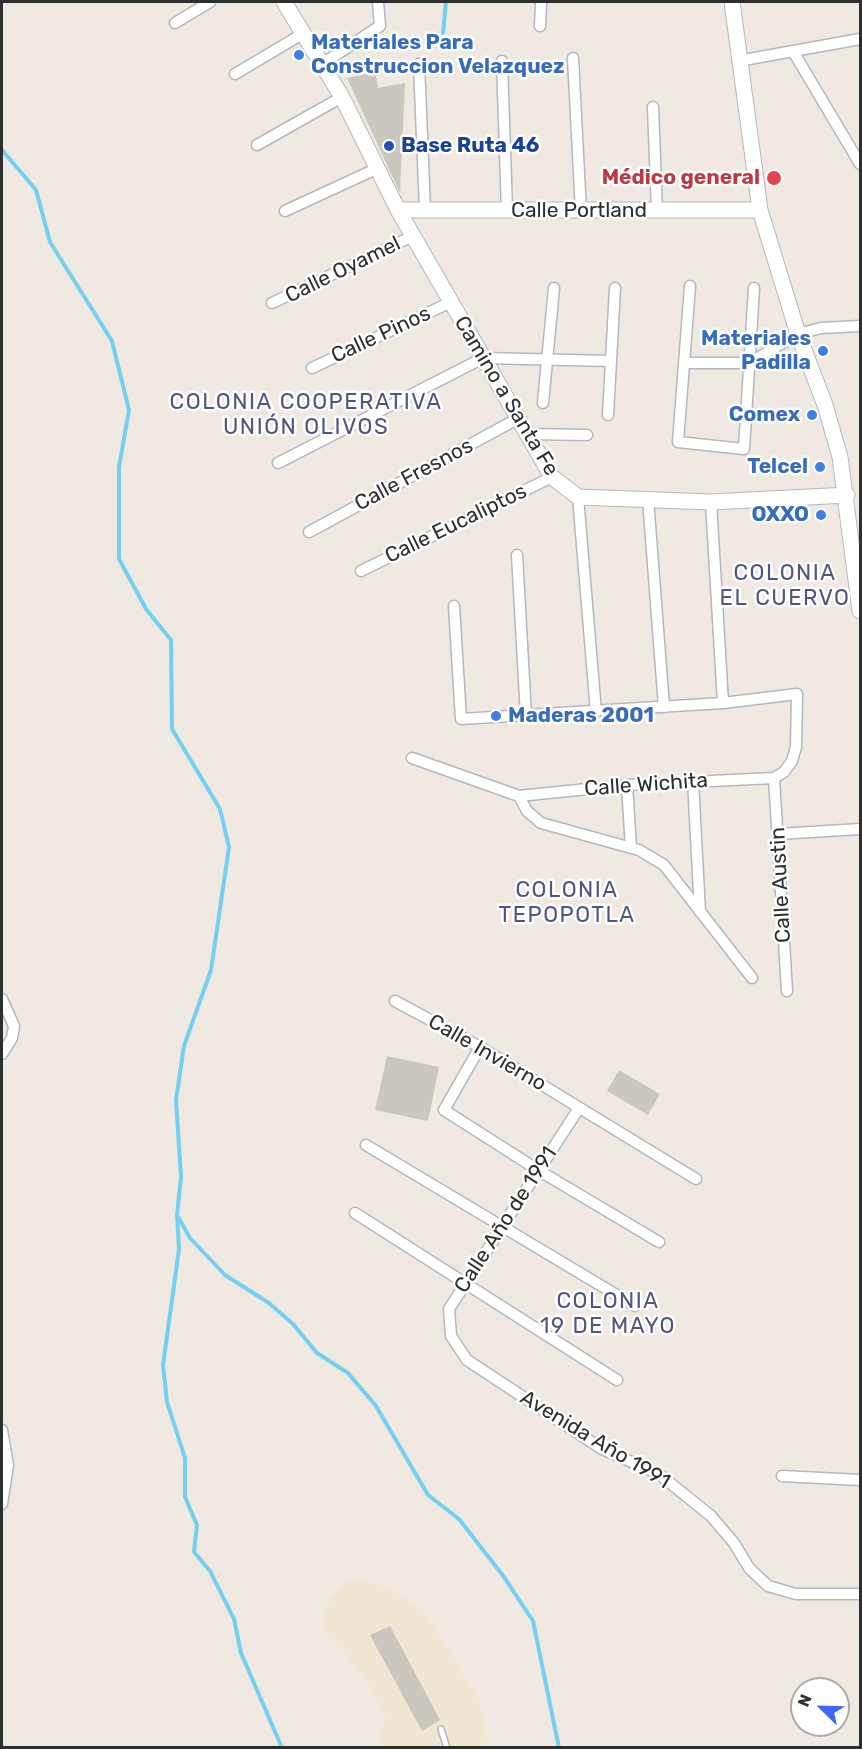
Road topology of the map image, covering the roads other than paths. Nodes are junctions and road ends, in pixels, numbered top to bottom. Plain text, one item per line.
1 (210, 2) edge
2 (285, 2) edge
3 (378, 2) edge
4 (542, 2) edge
5 (732, 2) edge
6 (175, 23) dead end
7 (540, 26) dead end
8 (304, 33) junction
9 (861, 39) edge
10 (794, 52) junction
11 (573, 58) dead end
12 (502, 61) dead end
13 (738, 61) junction
14 (322, 64) junction
15 (419, 64) dead end
16 (235, 74) dead end
17 (342, 97) junction
18 (653, 107) dead end
19 (257, 145) dead end
20 (861, 164) edge
21 (378, 168) junction
22 (398, 210) junction
23 (425, 210) junction
24 (760, 210) junction
25 (285, 211) dead end
26 (507, 211) junction
27 (657, 211) junction
28 (581, 212) junction
29 (413, 236) junction
30 (690, 286) dead end
31 (554, 288) dead end
32 (615, 288) dead end
33 (754, 288) dead end
34 (451, 302) junction
35 (272, 303) dead end
36 (861, 326) edge
37 (798, 334) junction
38 (546, 357) junction
39 (483, 358) junction
40 (611, 361) junction
41 (684, 363) junction
42 (749, 363) junction
43 (312, 368) dead end
44 (543, 403) dead end
45 (608, 415) dead end
46 (519, 418) junction
47 (528, 435) junction
48 (587, 435) dead end
49 (278, 463) dead end
50 (552, 477) junction
51 (847, 495) junction
52 (578, 497) junction
53 (648, 499) junction
54 (711, 502) junction
55 (309, 532) dead end
56 (517, 555) dead end
57 (361, 571) dead end
58 (454, 606) dead end
59 (861, 611) edge
60 (723, 703) junction
61 (664, 707) junction
62 (596, 712) junction
63 (526, 717) junction
64 (412, 758) dead end
65 (774, 778) junction
66 (693, 781) junction
67 (627, 785) junction
68 (519, 796) junction
69 (861, 830) edge
70 (778, 834) junction
71 (631, 848) junction
72 (700, 912) junction
73 (752, 978) dead end
74 (786, 991) dead end
75 (2, 999) edge
76 (395, 1001) dead end
77 (480, 1047) junction
78 (2, 1054) edge
79 (579, 1108) junction
80 (366, 1145) dead end
81 (538, 1170) junction
82 (696, 1179) dead end
83 (355, 1213) dead end
84 (502, 1226) junction
85 (659, 1242) dead end
86 (466, 1282) junction
87 (635, 1306) dead end
88 (451, 1336) joint
89 (617, 1380) dead end
90 (2, 1430) edge
91 (782, 1476) dead end
92 (861, 1480) edge
93 (2, 1504) edge
94 (861, 1594) edge
95 (441, 1729) dead end
96 (447, 1748) edge

1 - 6 street
2 - 8 street, Camino a Santa Fe
3 - 14 street
4 - 7 street
5 - 13 street
8 - 14 street, Camino a Santa Fe
8 - 16 street
9 - 10 street
10 - 13 street
10 - 20 street
11 - 28 street
12 - 26 street
13 - 24 street
14 - 17 street, Camino a Santa Fe
15 - 23 street
17 - 19 street
17 - 21 street, Camino a Santa Fe
18 - 27 street
21 - 22 street, Camino a Santa Fe
21 - 25 street
22 - 23 street, Calle Portland
22 - 29 street, Camino a Santa Fe
23 - 26 street, Calle Portland
24 - 27 street, Calle Portland
24 - 37 street
26 - 28 street, Calle Portland
27 - 28 street, Calle Portland
29 - 34 street, Camino a Santa Fe
29 - 35 street, Calle Oyamel
30 - 41 street
31 - 38 street
32 - 40 street
33 - 42 street
34 - 39 street, Camino a Santa Fe
34 - 43 street, Calle Pinos
36 - 37 street
37 - 42 street
37 - 51 street
38 - 39 street
38 - 40 street
38 - 44 street
39 - 46 street, Camino a Santa Fe
39 - 49 street
40 - 45 street
41 - 42 street
41 - 42 street
46 - 47 street, Camino a Santa Fe
46 - 55 street, Calle Fresnos
47 - 48 street
47 - 50 street, Camino a Santa Fe
50 - 52 street, Camino a Santa Fe
50 - 57 street, Calle Eucaliptos
51 - 54 street
51 - 59 street
52 - 53 street
52 - 62 street
53 - 54 street
53 - 61 street
54 - 60 street
56 - 63 street
58 - 63 street
60 - 61 street
60 - 65 street
61 - 62 street
62 - 63 street
64 - 68 street
65 - 66 street, Calle Wichita
65 - 70 street, Calle Austin
66 - 67 street, Calle Wichita
66 - 72 street
67 - 68 street, Calle Wichita
67 - 71 street
68 - 71 street
69 - 70 street
70 - 74 street, Calle Austin
71 - 72 street
72 - 73 street
75 - 78 street
76 - 77 street, Calle Invierno
77 - 79 street, Calle Invierno
77 - 81 street
79 - 81 street, Calle Año de 1991
79 - 82 street, Calle Invierno
80 - 84 street
81 - 84 street, Calle Año de 1991
81 - 85 street
83 - 86 street
84 - 86 street, Calle Año de 1991
84 - 87 street
86 - 88 street, Calle Año de 1991
86 - 89 street
88 - 94 street, Avenida Año 1991
90 - 93 street
91 - 92 street
95 - 96 lane

